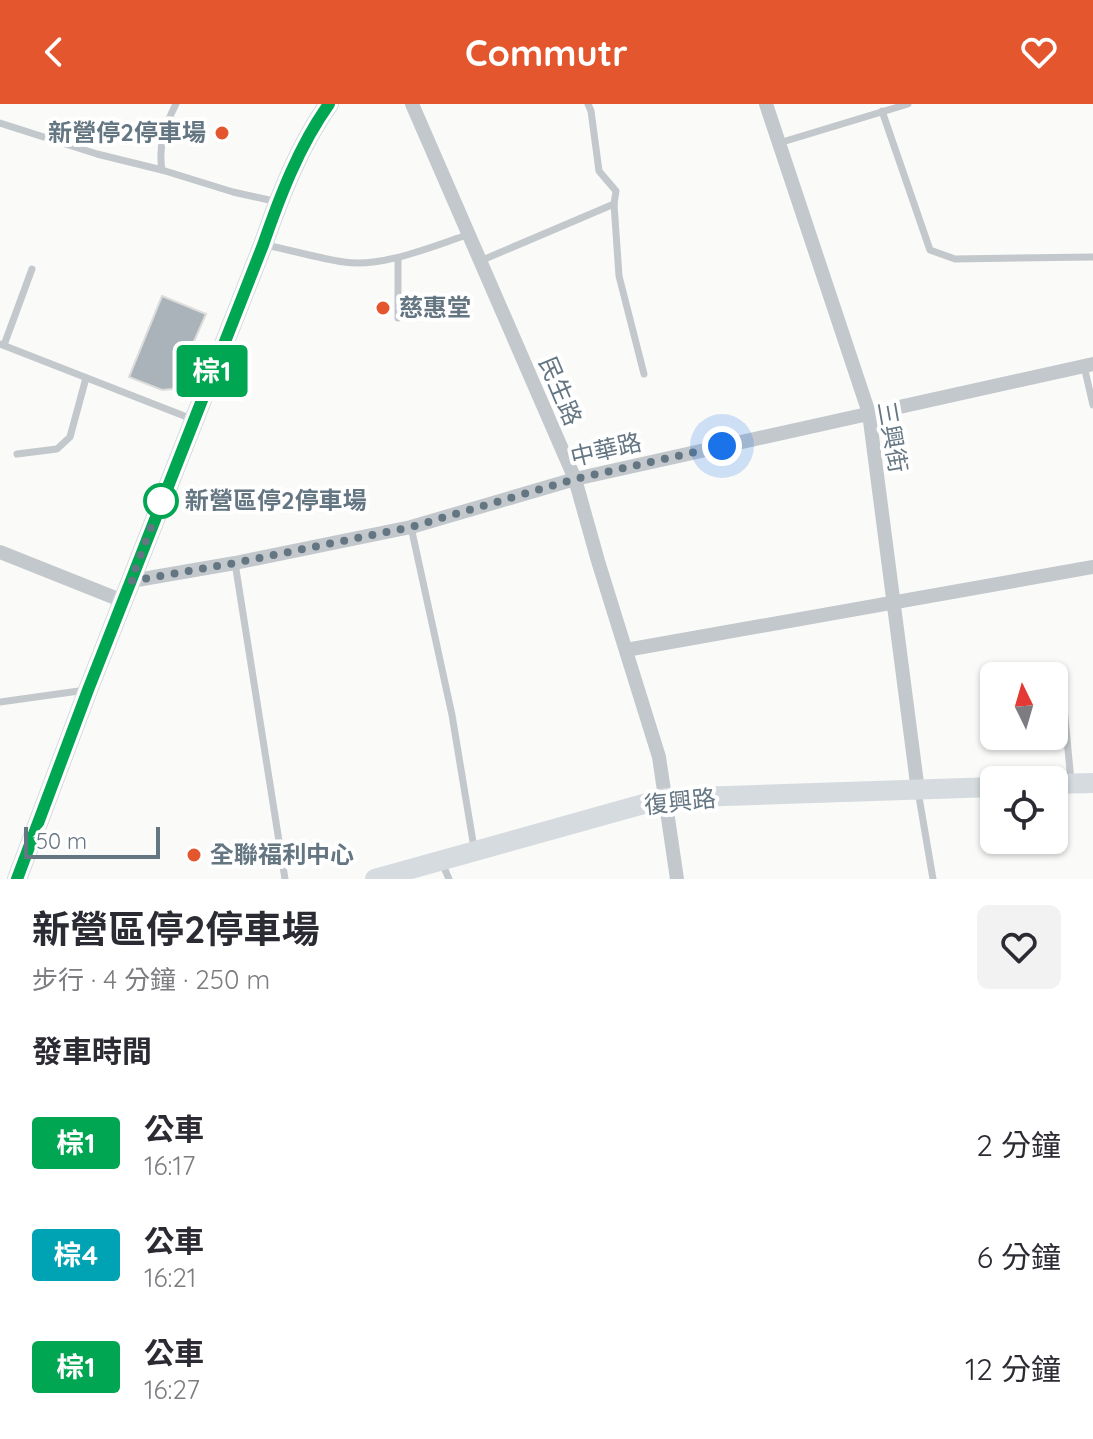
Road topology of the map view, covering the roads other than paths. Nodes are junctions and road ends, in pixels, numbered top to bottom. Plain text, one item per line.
1 (176, 104) edge
2 (329, 104) edge
3 (412, 104) edge
4 (588, 104) edge
5 (766, 104) edge
6 (908, 104) edge
7 (882, 111) junction
8 (0, 123) edge
9 (779, 143) junction
10 (162, 170) junction
11 (278, 202) junction
12 (614, 204) junction
13 (470, 234) junction
14 (263, 245) junction
15 (1093, 257) edge
16 (398, 258) junction
17 (480, 261) junction
18 (32, 269) dead end
19 (398, 318) dead end
20 (2, 344) edge
21 (1088, 365) edge
22 (644, 374) dead end
23 (86, 378) junction
24 (1093, 405) edge
25 (869, 413) junction
26 (193, 419) junction
27 (17, 454) dead end
28 (575, 479) junction
29 (411, 527) junction
30 (0, 552) edge
31 (235, 563) junction
32 (1093, 567) edge
33 (131, 581) junction
34 (123, 601) junction
35 (894, 602) junction
36 (626, 650) junction
37 (88, 690) junction
38 (0, 702) edge
39 (1093, 783) edge
40 (1068, 784) edge
41 (980, 788) edge
42 (918, 791) junction
43 (665, 798) junction
44 (474, 850) junction
45 (445, 870) edge
46 (17, 879) edge
47 (285, 879) edge
48 (375, 879) edge
49 (677, 879) edge
50 (933, 879) edge

1 - 10 lane
2 - 11 street
3 - 13 street, 民生路
4 - 12 lane
5 - 9 street, 三興街
6 - 7 lane
7 - 9 lane
7 - 15 lane
8 - 10 lane
9 - 25 street, 三興街
10 - 11 lane
11 - 14 street
12 - 17 lane
12 - 22 lane
13 - 16 lane
13 - 17 street, 民生路
14 - 16 lane
14 - 26 street
16 - 19 lane
17 - 28 street, 民生路
18 - 20 lane
20 - 23 lane
21 - 24 lane
21 - 25 street, 中華路
23 - 26 lane
23 - 27 lane
25 - 28 street, 中華路
25 - 35 street, 三興街
26 - 33 street
28 - 29 street, 中華路
28 - 36 street, 民生路
29 - 31 street, 中華路
29 - 44 lane
30 - 34 street
31 - 33 street, 中華路
31 - 47 lane
32 - 35 street
33 - 34 street
34 - 37 street
35 - 36 street
35 - 42 street, 三興街
36 - 43 street, 民生路
37 - 38 lane
37 - 46 street
39 - 40 street
41 - 42 street, 復興路
42 - 43 street, 復興路
42 - 50 lane
43 - 44 street, 復興路
43 - 49 street, 民生路
44 - 45 street, 復興路
45 - 48 street, 復興路

